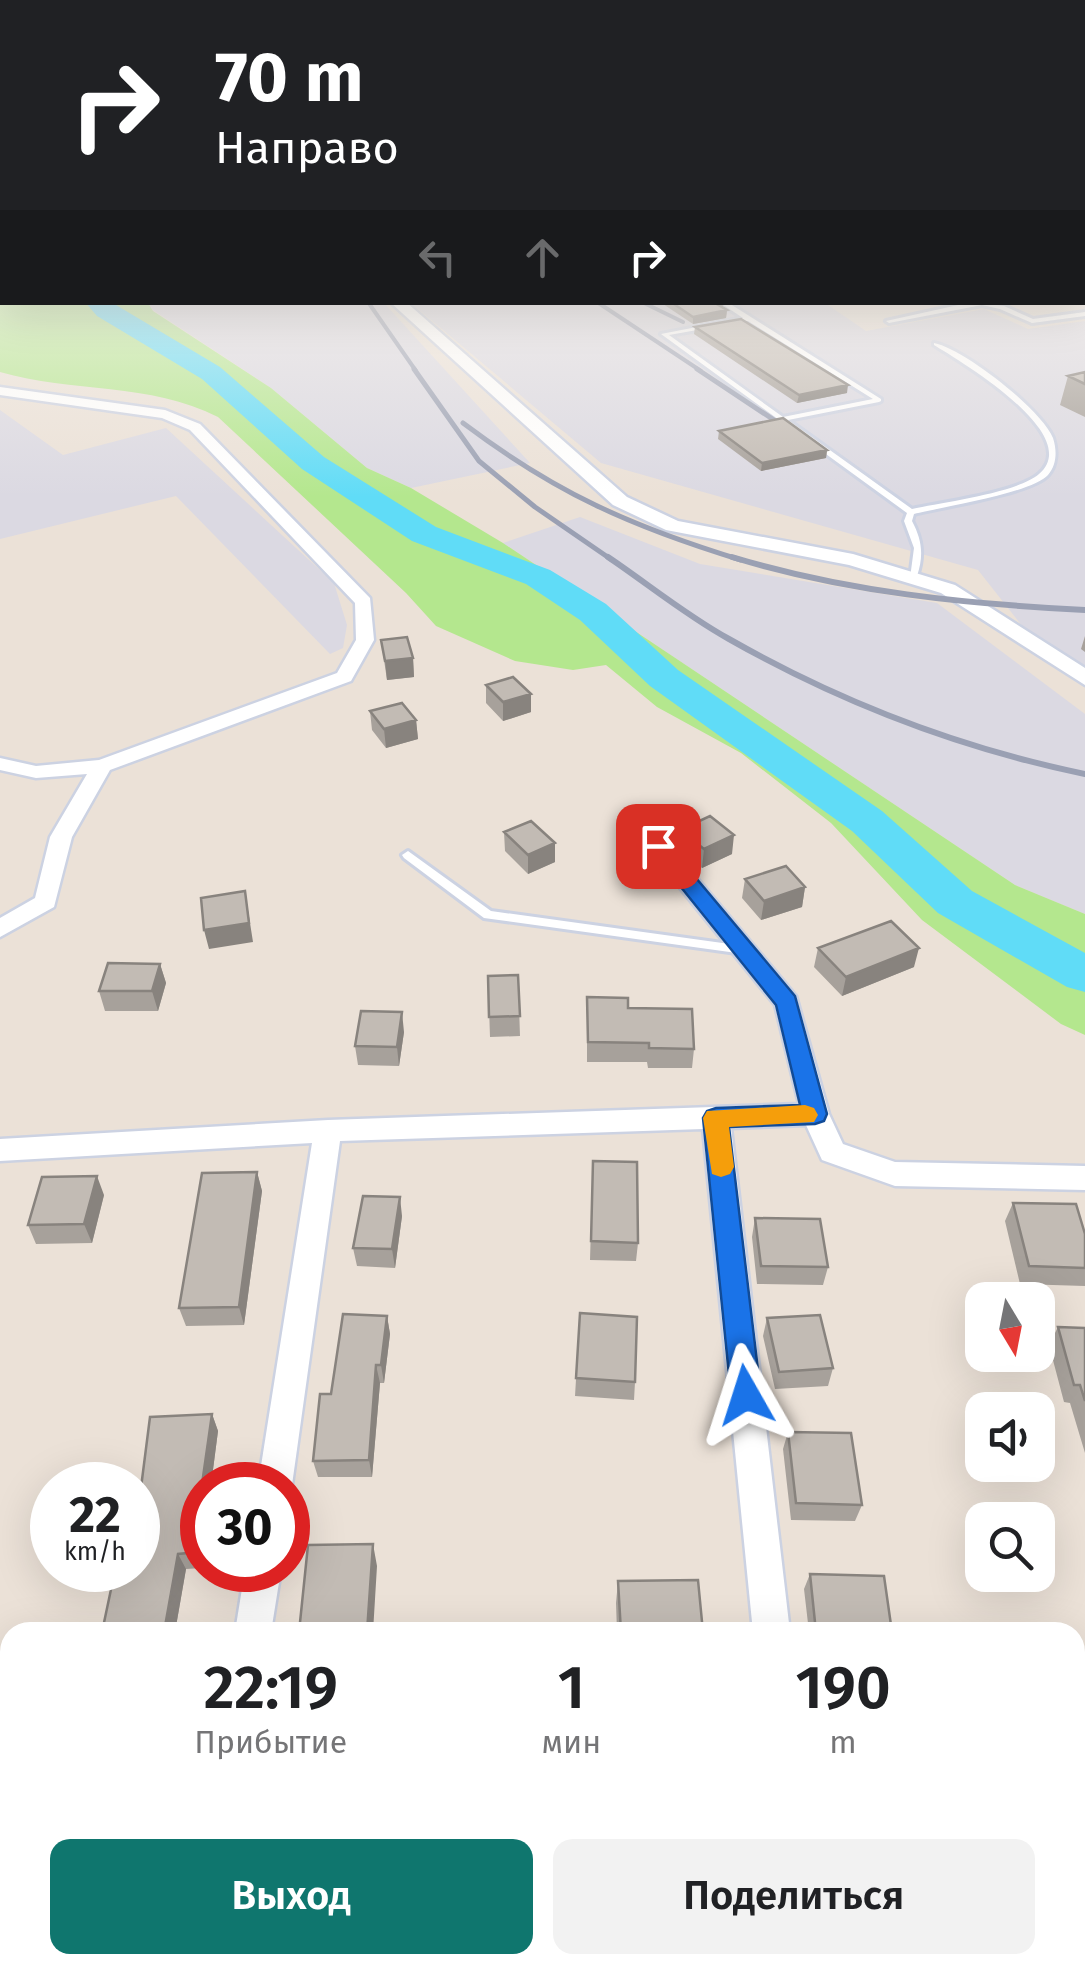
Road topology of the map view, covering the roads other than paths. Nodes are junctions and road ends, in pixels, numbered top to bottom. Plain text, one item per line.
1 (410, 313) edge
2 (740, 313) edge
3 (933, 313) edge
4 (1011, 313) edge
5 (1085, 314) edge
6 (749, 319) junction
7 (889, 321) dead end
8 (936, 344) dead end
9 (0, 391) edge
10 (1050, 418) dead end
11 (783, 419) junction
12 (1060, 432) dead end
13 (911, 512) junction
14 (913, 576) junction
15 (1085, 678) edge
16 (0, 764) edge
17 (102, 766) junction
18 (658, 846) dead end
19 (408, 855) dead end
20 (0, 929) edge
21 (746, 950) junction
22 (815, 1114) junction
23 (716, 1118) junction
24 (328, 1132) junction
25 (0, 1150) edge
26 (1085, 1178) edge
27 (278, 1462) edge
28 (259, 1592) edge
29 (254, 1622) edge
30 (771, 1622) edge

1 - 14 street
2 - 6 lane
3 - 7 lane
4 - 5 lane
6 - 11 lane
6 - 11 lane
8 - 10 lane
9 - 17 street
11 - 13 lane
12 - 13 lane
13 - 14 lane
14 - 15 street
16 - 17 street
17 - 20 street
18 - 21 street
19 - 21 lane
21 - 22 street
22 - 23 street
22 - 26 street
23 - 24 street
23 - 30 street
24 - 25 street
24 - 27 street
28 - 29 street

